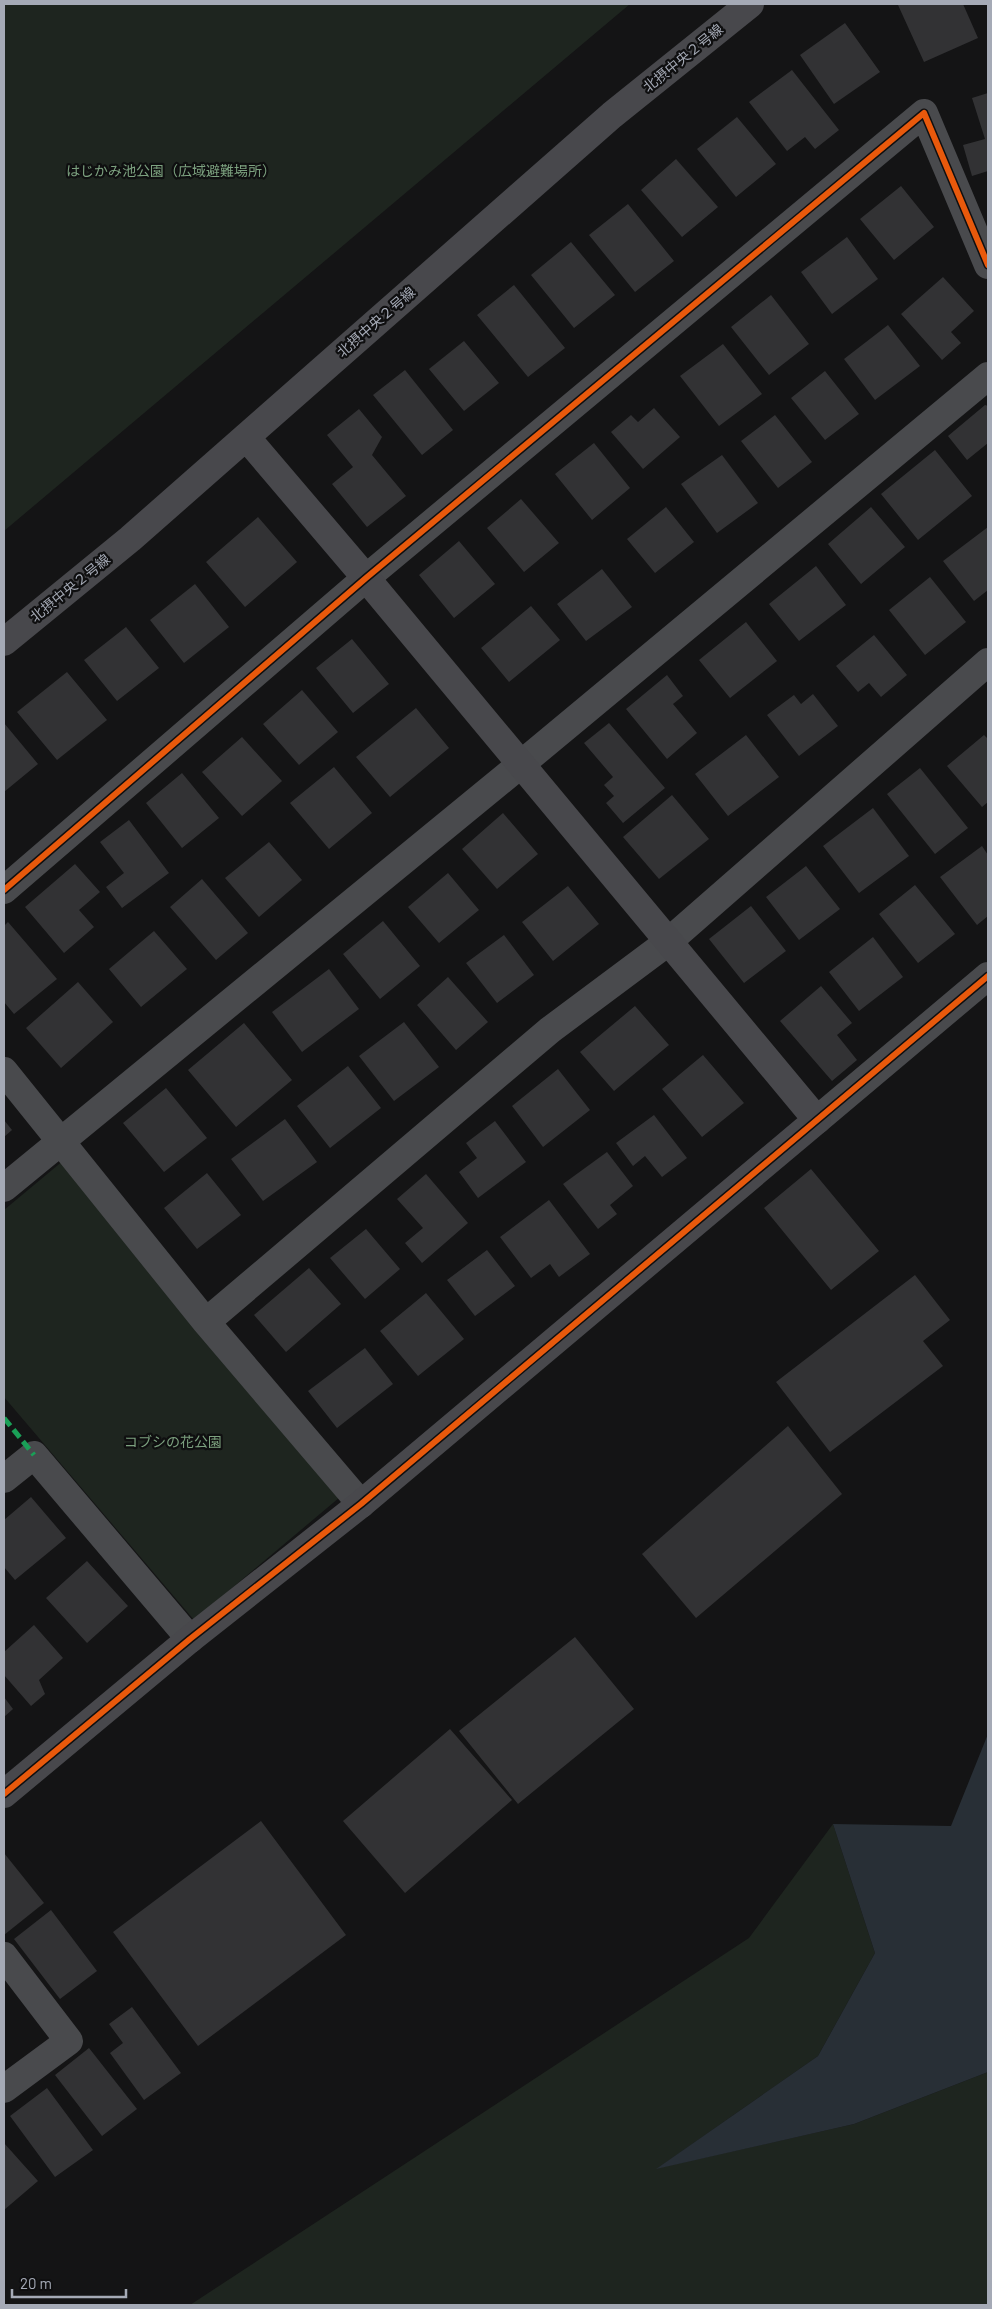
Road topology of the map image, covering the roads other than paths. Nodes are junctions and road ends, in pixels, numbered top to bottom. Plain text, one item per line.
1 (750, 4) edge
2 (988, 265) edge
3 (988, 376) edge
4 (246, 437) junction
5 (366, 578) junction
6 (4, 642) edge
7 (988, 662) edge
8 (520, 765) junction
9 (4, 890) edge
10 (668, 942) junction
11 (988, 976) edge
12 (4, 1071) edge
13 (817, 1120) junction
14 (60, 1141) junction
15 (4, 1188) edge
16 (206, 1322) junction
17 (4, 1479) edge
18 (361, 1504) junction
19 (190, 1639) junction
20 (4, 1794) edge
21 (4, 1956) edge
22 (4, 2089) edge

1 - 4 street, 北摂中央２号線
2 - 5 street
3 - 8 street
4 - 5 street
4 - 6 street, 北摂中央２号線
5 - 8 street
5 - 9 street
7 - 10 street
8 - 10 street
8 - 14 street
10 - 13 street
10 - 16 street
11 - 13 street
12 - 14 street
13 - 18 street
14 - 15 street
14 - 16 street
16 - 18 street
17 - 19 street
18 - 19 street
19 - 20 street
21 - 22 street

